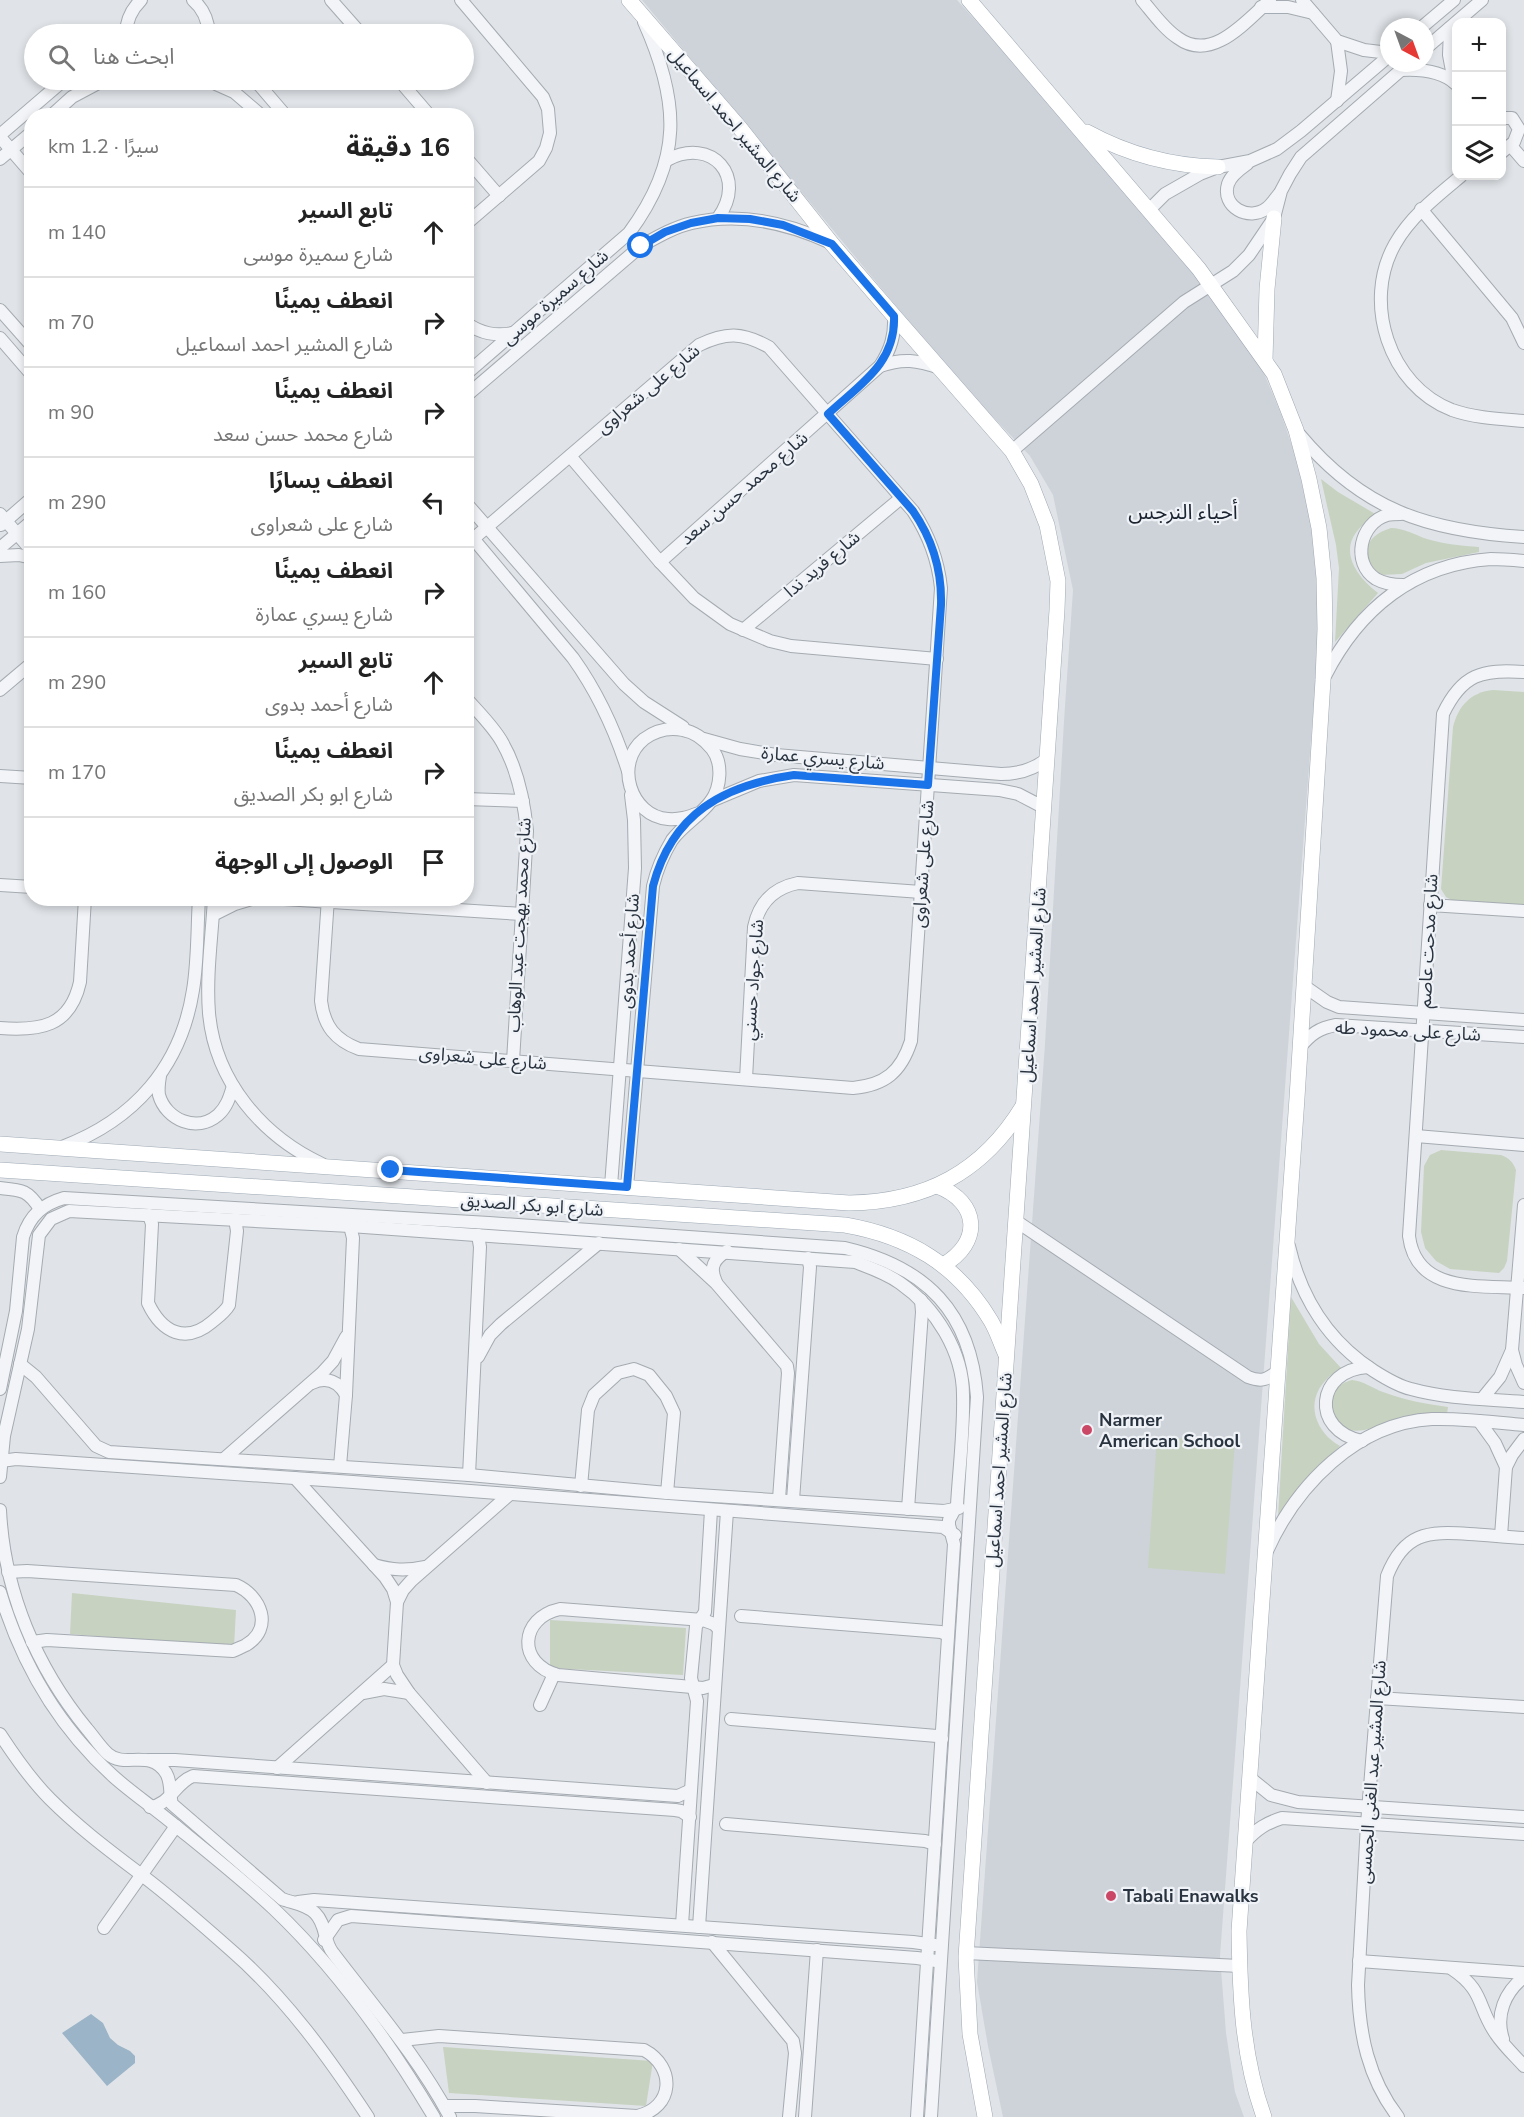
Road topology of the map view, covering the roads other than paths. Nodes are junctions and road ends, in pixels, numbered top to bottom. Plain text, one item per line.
1 (141, 0) edge
2 (193, 0) edge
3 (200, 0) edge
4 (332, 0) edge
5 (629, 0) edge
6 (1142, 0) edge
7 (1302, 0) edge
8 (1311, 0) edge
9 (1454, 0) edge
10 (1482, 0) edge
11 (969, 1) edge
12 (467, 2) edge
13 (1265, 4) edge
14 (640, 12) junction
15 (204, 13) junction
16 (1313, 13) junction
17 (1433, 18) edge
18 (127, 20) junction
19 (123, 24) edge
20 (127, 24) edge
21 (208, 24) edge
22 (352, 24) edge
23 (1450, 28) junction
24 (1337, 41) junction
25 (1434, 41) edge
26 (1380, 53) edge
27 (1380, 62) edge
28 (1398, 72) edge
29 (1431, 72) edge
30 (1453, 72) edge
31 (1452, 82) edge
32 (53, 90) edge
33 (84, 90) edge
34 (230, 90) edge
35 (264, 90) edge
36 (408, 90) edge
37 (1337, 101) junction
38 (32, 108) edge
39 (61, 108) edge
40 (253, 108) edge
41 (279, 108) edge
42 (423, 108) edge
43 (24, 115) edge
44 (1506, 118) edge
45 (1521, 122) edge
46 (1079, 128) junction
47 (0, 136) edge
48 (24, 139) edge
49 (1506, 149) edge
50 (10, 150) junction
51 (0, 159) edge
52 (667, 160) junction
53 (1250, 161) junction
54 (1524, 161) edge
55 (24, 165) edge
56 (474, 167) edge
57 (1218, 167) junction
58 (1456, 180) edge
59 (1281, 191) junction
60 (499, 196) junction
61 (1421, 209) junction
62 (1149, 210) junction
63 (474, 217) edge
64 (718, 218) junction
65 (1274, 218) junction
66 (832, 244) junction
67 (1212, 285) junction
68 (0, 310) edge
69 (894, 316) junction
70 (474, 329) edge
71 (513, 333) junction
72 (24, 337) edge
73 (0, 338) edge
74 (1524, 343) edge
75 (1265, 360) junction
76 (24, 366) edge
77 (880, 366) junction
78 (474, 367) edge
79 (941, 369) junction
80 (474, 389) edge
81 (828, 414) junction
82 (1524, 421) edge
83 (1296, 430) junction
84 (1012, 451) junction
85 (570, 456) junction
86 (901, 498) junction
87 (24, 504) edge
88 (474, 512) edge
89 (1402, 514) junction
90 (2, 520) edge
91 (487, 527) junction
92 (24, 528) edge
93 (17, 534) junction
94 (474, 535) edge
95 (1524, 537) edge
96 (24, 542) edge
97 (474, 544) edge
98 (0, 548) edge
99 (0, 556) edge
100 (24, 556) edge
101 (1524, 561) edge
102 (660, 562) junction
103 (1403, 585) junction
104 (743, 630) junction
105 (937, 659) junction
106 (24, 670) edge
107 (1524, 672) edge
108 (1323, 680) junction
109 (0, 690) edge
110 (474, 708) edge
111 (690, 731) junction
112 (704, 739) junction
113 (1047, 759) junction
114 (930, 768) junction
115 (628, 771) junction
116 (0, 776) edge
117 (24, 778) edge
118 (928, 785) junction
119 (630, 788) junction
120 (474, 799) edge
121 (523, 801) junction
122 (711, 801) junction
123 (1043, 807) junction
124 (699, 813) junction
125 (0, 885) edge
126 (24, 886) edge
127 (921, 892) junction
128 (1430, 905) junction
129 (85, 906) edge
130 (198, 906) edge
131 (214, 906) edge
132 (231, 906) edge
133 (328, 906) edge
134 (411, 906) edge
135 (1524, 911) edge
136 (522, 914) junction
137 (213, 915) junction
138 (1304, 986) junction
139 (1424, 1013) junction
140 (1524, 1020) edge
141 (0, 1028) edge
142 (1423, 1030) junction
143 (1524, 1037) edge
144 (1300, 1047) junction
145 (513, 1060) junction
146 (620, 1069) junction
147 (637, 1070) junction
148 (160, 1076) junction
149 (746, 1079) junction
150 (233, 1086) junction
151 (1025, 1103) junction
152 (1416, 1136) junction
153 (0, 1144) edge
154 (1524, 1145) edge
155 (57, 1148) junction
156 (326, 1166) junction
157 (0, 1170) edge
158 (424, 1173) junction
159 (611, 1186) junction
160 (937, 1186) junction
161 (627, 1187) junction
162 (0, 1188) edge
163 (421, 1198) junction
164 (1524, 1205) edge
165 (40, 1209) junction
166 (149, 1215) junction
167 (235, 1219) junction
168 (1016, 1221) junction
169 (350, 1226) junction
170 (485, 1231) junction
171 (561, 1235) junction
172 (1287, 1237) junction
173 (599, 1243) junction
174 (727, 1246) junction
175 (679, 1249) junction
176 (808, 1258) junction
177 (943, 1265) junction
178 (572, 1266) junction
179 (716, 1283) junction
180 (1521, 1287) edge
181 (920, 1300) junction
182 (477, 1312) junction
183 (501, 1324) junction
184 (944, 1331) junction
185 (347, 1333) junction
186 (920, 1340) junction
187 (1512, 1350) junction
188 (1007, 1357) junction
189 (20, 1364) junction
190 (475, 1364) junction
191 (1368, 1367) junction
192 (1278, 1371) junction
193 (40, 1381) junction
194 (1524, 1383) edge
195 (309, 1384) junction
196 (0, 1389) edge
197 (13, 1392) junction
198 (346, 1395) junction
199 (1482, 1399) junction
200 (1524, 1402) edge
201 (1479, 1421) junction
202 (1524, 1425) edge
203 (1524, 1438) edge
204 (1362, 1441) junction
205 (225, 1458) junction
206 (1, 1461) edge
207 (321, 1465) junction
208 (340, 1466) junction
209 (354, 1467) junction
210 (1506, 1467) junction
211 (469, 1475) junction
212 (0, 1477) edge
213 (295, 1478) junction
214 (320, 1480) junction
215 (353, 1482) junction
216 (581, 1486) junction
217 (667, 1493) junction
218 (510, 1494) junction
219 (779, 1499) junction
220 (793, 1500) junction
221 (851, 1505) junction
222 (908, 1509) junction
223 (0, 1510) edge
224 (711, 1510) junction
225 (970, 1510) junction
226 (727, 1511) junction
227 (955, 1511) junction
228 (850, 1521) junction
229 (951, 1534) junction
230 (968, 1534) junction
231 (1501, 1536) junction
232 (1524, 1538) edge
233 (1265, 1558) junction
234 (373, 1564) junction
235 (428, 1566) junction
236 (8, 1572) junction
237 (0, 1592) edge
238 (397, 1602) junction
239 (741, 1616) dead end
240 (698, 1622) junction
241 (718, 1628) junction
242 (948, 1635) junction
243 (32, 1642) junction
244 (393, 1665) junction
245 (554, 1674) junction
246 (714, 1684) junction
247 (692, 1686) junction
248 (409, 1693) junction
249 (360, 1694) junction
250 (1377, 1698) junction
251 (540, 1705) dead end
252 (1524, 1707) edge
253 (731, 1719) dead end
254 (0, 1734) edge
255 (942, 1739) junction
256 (134, 1759) junction
257 (149, 1760) junction
258 (277, 1768) junction
259 (382, 1775) junction
260 (1250, 1778) junction
261 (487, 1783) junction
262 (125, 1786) junction
263 (380, 1790) junction
264 (692, 1790) junction
265 (170, 1793) junction
266 (150, 1807) junction
267 (1368, 1807) junction
268 (690, 1817) junction
269 (1524, 1817) edge
270 (726, 1824) dead end
271 (1367, 1824) junction
272 (176, 1826) junction
273 (1524, 1834) edge
274 (1246, 1841) junction
275 (935, 1844) junction
276 (141, 1875) junction
277 (296, 1903) junction
278 (284, 1920) junction
279 (682, 1925) junction
280 (699, 1927) junction
281 (104, 1928) dead end
282 (736, 1929) junction
283 (326, 1935) junction
284 (712, 1942) junction
285 (734, 1944) junction
286 (929, 1945) junction
287 (943, 1945) junction
288 (310, 1948) junction
289 (817, 1950) junction
290 (966, 1953) junction
291 (928, 1961) junction
292 (942, 1961) junction
293 (1359, 1961) junction
294 (1240, 1966) junction
295 (1452, 1968) junction
296 (1524, 1975) edge
297 (402, 2040) junction
298 (1505, 2046) junction
299 (1524, 2066) edge
300 (447, 2112) edge
301 (644, 2116) edge
302 (368, 2117) edge
303 (435, 2117) edge
304 (789, 2117) edge
305 (805, 2117) edge
306 (917, 2117) edge
307 (931, 2117) edge
308 (985, 2117) edge
309 (1264, 2117) edge
310 (1398, 2117) edge

1 - 18 street
2 - 15 street
3 - 15 street
4 - 22 street
5 - 14 main road, شارع المشير احمد اسماعيل
6 - 13 street
7 - 16 street
8 - 16 street
9 - 17 street
10 - 23 street
11 - 46 main road
12 - 60 street
13 - 16 street
14 - 52 street, شارع سميرة موسى
14 - 66 main road, شارع المشير احمد اسماعيل
15 - 21 street
16 - 24 street
18 - 19 street
18 - 20 street
23 - 25 street
23 - 30 street
24 - 26 street
24 - 37 street
27 - 37 street
28 - 59 street
29 - 31 street
32 - 38 street
33 - 39 street
34 - 40 street
35 - 41 street
36 - 42 street
37 - 53 street
43 - 47 street
44 - 45 street
45 - 49 street
46 - 57 main road
46 - 62 main road
47 - 50 street
48 - 50 street
49 - 54 street
50 - 51 street
50 - 55 street
52 - 64 street
52 - 71 street, شارع سميرة موسى
53 - 57 street
53 - 59 street
56 - 60 street
57 - 62 street
58 - 61 street
59 - 65 street
60 - 63 street
61 - 74 street
61 - 82 street
62 - 67 main road
64 - 66 street, شارع سميرة موسى
64 - 80 street, شارع سميرة موسى
65 - 67 street
65 - 75 main road
66 - 69 main road, شارع المشير احمد اسماعيل
67 - 75 main road
67 - 84 street
68 - 72 street
69 - 77 street, شارع محمد حسن سعد
69 - 79 main road, شارع المشير احمد اسماعيل
70 - 71 street
71 - 78 street, شارع سميرة موسى
73 - 76 street
75 - 83 main road
77 - 79 street
77 - 81 street, شارع محمد حسن سعد
79 - 84 main road, شارع المشير احمد اسماعيل
81 - 85 street, شارع على شعراوى
81 - 86 street, شارع على شعراوى
81 - 102 street, شارع محمد حسن سعد
83 - 89 street
83 - 108 main road
84 - 113 main road, شارع المشير احمد اسماعيل
85 - 91 street, شارع على شعراوى
85 - 102 street
86 - 104 street, شارع فريد ندا
86 - 105 street, شارع على شعراوى
87 - 90 street
88 - 91 street
89 - 95 street
89 - 103 street
90 - 93 street
91 - 94 street, شارع على شعراوى
91 - 111 street
92 - 93 street
93 - 96 street
93 - 98 street
97 - 115 street
99 - 100 street
101 - 103 street
102 - 104 street
103 - 108 street
104 - 105 street
105 - 114 street, شارع على شعراوى
106 - 109 street
107 - 128 street, شارع مدحت عاصم
108 - 138 main road
110 - 121 street, شارع محمد بهجت عبد الوهاب
111 - 112 street
111 - 115 street
112 - 114 street, شارع يسري عمارة
112 - 122 street
113 - 114 street, شارع يسري عمارة
113 - 123 main road, شارع المشير احمد اسماعيل
114 - 118 street, شارع على شعراوى
115 - 119 street
116 - 117 street
118 - 122 street, شارع يسري عمارة
118 - 123 street, شارع يسري عمارة
118 - 127 street, شارع على شعراوى
119 - 124 street
119 - 146 street, شارع أحمد بدوى
120 - 121 street
121 - 136 street, شارع محمد بهجت عبد الوهاب
122 - 124 street
123 - 151 main road, شارع المشير احمد اسماعيل
124 - 147 street, شارع أحمد بدوى
125 - 126 street
127 - 149 street, شارع على شعراوى
127 - 149 street, شارع جواد حسني
128 - 135 street
128 - 139 street, شارع مدحت عاصم
129 - 141 street
130 - 148 street
131 - 137 street
132 - 137 street
133 - 145 street, شارع على شعراوى
134 - 136 street
136 - 145 street, شارع محمد بهجت عبد الوهاب
137 - 150 street
138 - 139 street, شارع على محمود طه
138 - 144 main road
139 - 140 street, شارع على محمود طه
139 - 142 street, شارع مدحت عاصم
142 - 143 street, شارع على محمود طه
142 - 144 street, شارع على محمود طه
142 - 152 street, شارع مدحت عاصم
144 - 172 main road
145 - 146 street, شارع على شعراوى
146 - 147 street, شارع على شعراوى
146 - 159 street, شارع أحمد بدوى
147 - 149 street, شارع على شعراوى
147 - 161 street, شارع أحمد بدوى
148 - 150 street
148 - 155 street
150 - 156 street
151 - 160 main road, شارع ابو بكر الصديق
151 - 168 main road, شارع المشير احمد اسماعيل
152 - 154 street
152 - 180 street, شارع مدحت عاصم
153 - 155 main road, شارع ابو بكر الصديق
155 - 156 main road, شارع ابو بكر الصديق
156 - 158 main road, شارع ابو بكر الصديق
157 - 163 main road, شارع ابو بكر الصديق
158 - 159 main road, شارع ابو بكر الصديق
158 - 163 main road
159 - 161 main road, شارع ابو بكر الصديق
160 - 161 main road, شارع ابو بكر الصديق
160 - 177 main road
162 - 165 street
163 - 177 main road, شارع ابو بكر الصديق
164 - 180 street
165 - 170 street
165 - 196 street
166 - 167 street
166 - 167 street
166 - 189 street
167 - 169 street
168 - 188 main road, شارع المشير احمد اسماعيل
168 - 192 street
169 - 170 street
169 - 185 street
170 - 171 street
170 - 182 street
171 - 173 street
171 - 174 street
171 - 178 street
172 - 191 street
172 - 192 main road
173 - 175 street
173 - 178 street
174 - 175 street
174 - 176 street
174 - 179 street
174 - 225 street
175 - 179 street
176 - 181 street
176 - 220 street
177 - 188 main road, شارع ابو بكر الصديق
178 - 183 street
179 - 219 street
180 - 187 street
181 - 184 street
181 - 186 street
182 - 183 street
182 - 190 street
183 - 190 street
184 - 186 street
184 - 227 street
185 - 195 street
185 - 198 street
186 - 222 street
187 - 194 street
187 - 199 street
188 - 290 main road, شارع المشير احمد اسماعيل
189 - 193 street
189 - 197 street
190 - 211 street
191 - 199 street
191 - 204 street
192 - 233 main road
193 - 197 street
193 - 205 street
195 - 198 street
195 - 205 street
196 - 197 street
197 - 206 street
198 - 208 street
199 - 200 street
201 - 202 street
201 - 204 street
201 - 210 street
203 - 210 street
204 - 233 street
205 - 207 street
206 - 212 street
206 - 213 street
207 - 208 street
207 - 214 street
208 - 209 street
209 - 211 street
209 - 215 street
210 - 231 street
211 - 216 street
213 - 214 street
213 - 234 street
214 - 215 street
215 - 218 street
216 - 217 street
216 - 217 street
217 - 219 street
218 - 224 street
218 - 235 street
219 - 220 street
220 - 221 street
221 - 222 street
221 - 228 street
222 - 227 street
223 - 236 street
224 - 226 street
224 - 240 street
225 - 227 street
225 - 230 street
226 - 228 street
226 - 241 street
227 - 229 street
228 - 229 street
229 - 230 street
229 - 242 street
230 - 287 street
231 - 232 street, شارع المشير عبد الغنى الجمسى
231 - 250 street, شارع المشير عبد الغنى الجمسى
233 - 260 main road
234 - 235 street
234 - 238 street
235 - 238 street
236 - 243 street
236 - 243 street
237 - 262 street
238 - 244 street
239 - 242 street
240 - 241 street
240 - 245 street
240 - 247 street
241 - 246 street
242 - 255 street
243 - 256 street
244 - 248 street
244 - 249 street
245 - 247 street
245 - 251 street
246 - 247 street
246 - 280 street
247 - 264 street
248 - 249 street
248 - 261 street
249 - 258 street
250 - 252 street
250 - 267 street, شارع المشير عبد الغنى الجمسى
253 - 255 street
254 - 276 street
255 - 275 street
256 - 257 street
256 - 262 street
257 - 258 street
257 - 265 street
258 - 259 street
259 - 261 street
259 - 263 street
260 - 267 street
260 - 274 main road
261 - 264 street
262 - 266 street
263 - 265 street
263 - 268 street
264 - 268 street
265 - 266 street
265 - 277 street
266 - 272 street
267 - 269 street
267 - 271 street, شارع المشير عبد الغنى الجمسى
268 - 279 street
270 - 275 street
271 - 273 street
271 - 274 street
271 - 293 street, شارع المشير عبد الغنى الجمسى
272 - 276 street
272 - 278 street
274 - 294 main road
275 - 286 street
276 - 281 street
276 - 302 street
277 - 278 street
277 - 279 street
277 - 283 street
278 - 288 street
279 - 280 street
280 - 282 street
282 - 285 street
282 - 286 street
283 - 284 street
283 - 288 street
283 - 297 street
284 - 285 street
284 - 304 street
285 - 289 street
286 - 287 street
286 - 291 street
287 - 292 street
288 - 303 street
289 - 291 street
289 - 305 street
290 - 294 street
290 - 308 main road, شارع المشير احمد اسماعيل
291 - 292 street
291 - 306 street
292 - 307 street
293 - 295 street
293 - 310 street, شارع المشير عبد الغنى الجمسى
294 - 309 main road
295 - 296 street
295 - 298 street
296 - 298 street
297 - 300 street
297 - 301 street
298 - 299 street
300 - 301 street

